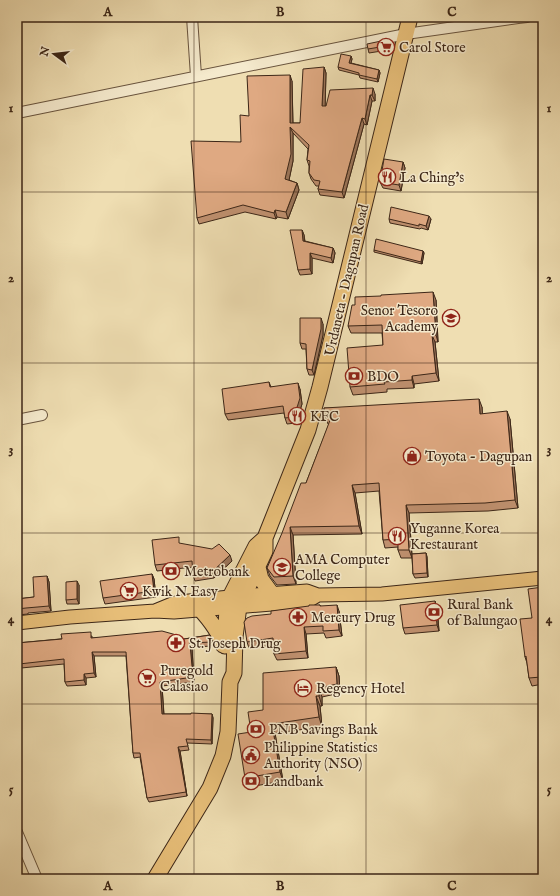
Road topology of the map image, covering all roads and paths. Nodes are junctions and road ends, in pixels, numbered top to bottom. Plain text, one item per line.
1 (192, 17) edge
2 (410, 17) edge
3 (527, 17) edge
4 (406, 34) junction
5 (196, 76) junction
6 (17, 112) edge
7 (42, 415) dead end
8 (17, 420) edge
9 (265, 538) junction
10 (258, 568) junction
11 (543, 578) edge
12 (272, 594) junction
13 (318, 595) junction
14 (235, 602) junction
15 (200, 610) junction
16 (155, 611) junction
17 (17, 623) edge
18 (225, 649) junction
19 (230, 682) junction
20 (18, 835) edge
21 (37, 879) edge
22 (155, 879) edge

1 - 5 street
2 - 4 highway, Urdaneta - Dagupan Road
3 - 4 street
4 - 5 street
4 - 9 highway, Urdaneta - Dagupan Road
5 - 6 street
7 - 8 street
9 - 10 highway, Urdaneta - Dagupan Road
9 - 14 highway, Urdaneta - Dagupan Road
10 - 12 highway
10 - 14 highway, Urdaneta - Dagupan Road
11 - 13 main road
12 - 13 main road
12 - 14 main road
13 - 14 main road
14 - 15 main road
14 - 16 main road
14 - 18 highway
14 - 19 highway
15 - 16 main road
15 - 18 highway
16 - 17 main road
18 - 19 highway
19 - 22 highway
20 - 21 street

